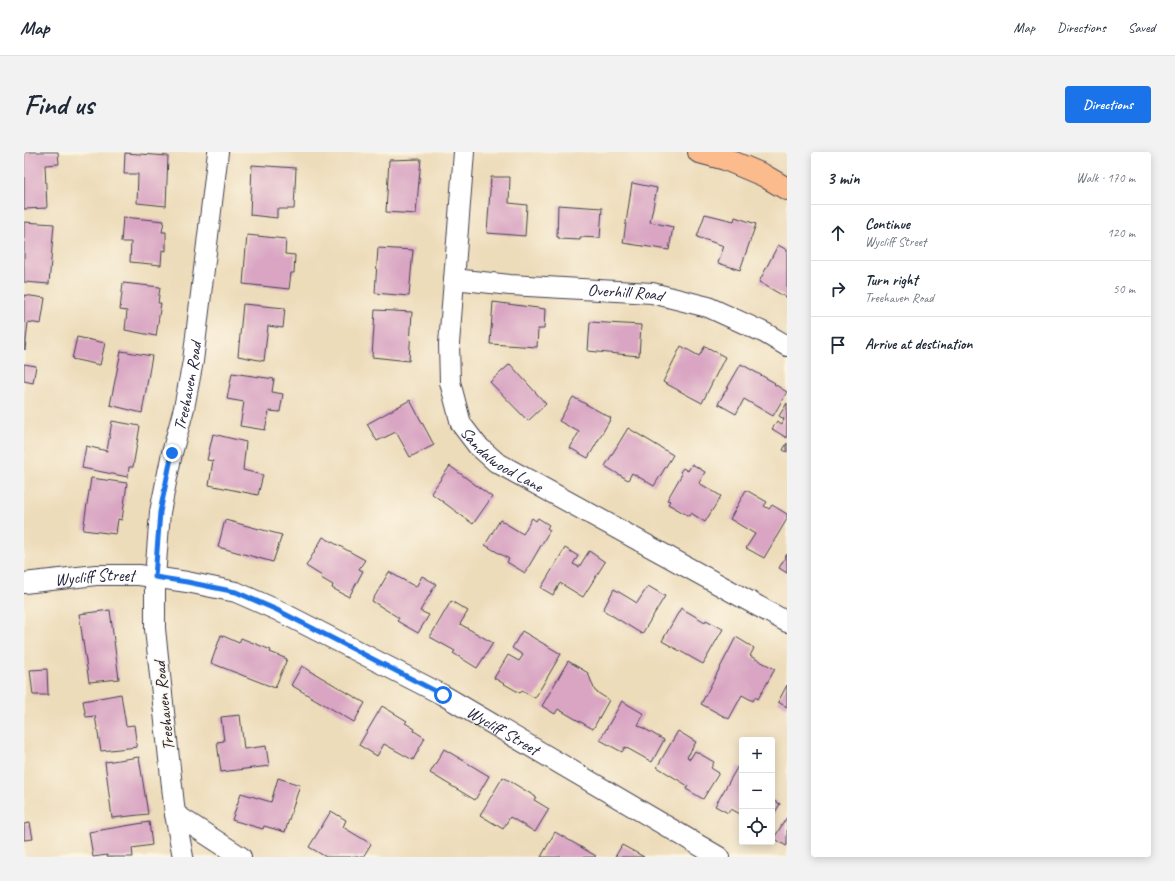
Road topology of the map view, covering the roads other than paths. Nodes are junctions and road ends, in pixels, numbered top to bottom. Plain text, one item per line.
1 (218, 152) edge
2 (464, 152) edge
3 (699, 152) edge
4 (787, 189) edge
5 (454, 279) junction
6 (787, 346) edge
7 (155, 577) junction
8 (24, 583) edge
9 (787, 622) edge
10 (175, 814) junction
11 (183, 857) edge
12 (241, 857) edge
13 (719, 857) edge

1 - 7 street, Treehaven Road
2 - 5 street, Sandalwood Lane
3 - 4 main road
5 - 6 street, Overhill Road
5 - 9 street, Sandalwood Lane
7 - 8 street, Wycliff Street
7 - 10 street, Treehaven Road
7 - 13 street, Wycliff Street
10 - 11 street, Treehaven Road
10 - 12 street

